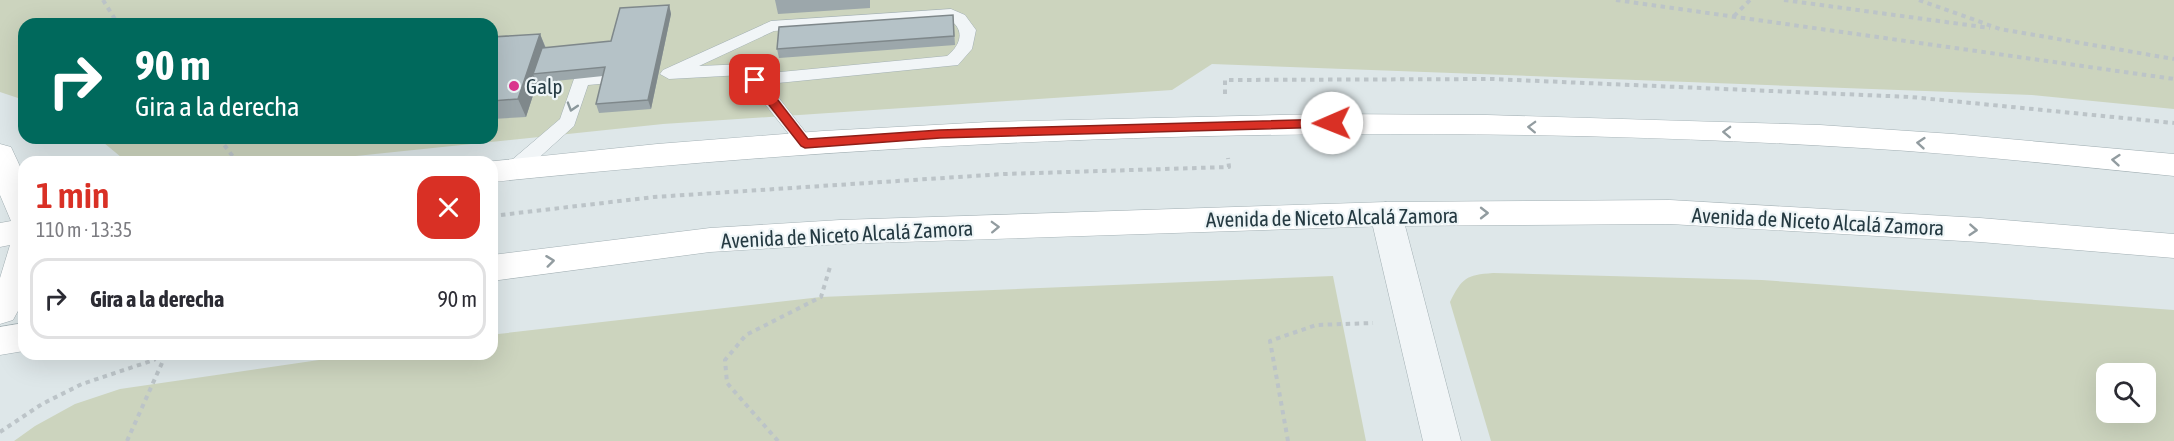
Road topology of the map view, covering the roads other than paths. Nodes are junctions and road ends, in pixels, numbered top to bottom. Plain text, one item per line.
1 (669, 74) junction
2 (755, 80) junction
3 (805, 143) junction
4 (0, 155) edge
5 (2174, 165) edge
6 (503, 170) edge
7 (18, 200) edge
8 (1386, 214) junction
9 (18, 232) edge
10 (0, 236) edge
11 (2174, 246) edge
12 (498, 267) edge
13 (18, 275) edge
14 (0, 310) edge
15 (18, 338) edge
16 (0, 341) edge
17 (1442, 441) edge

1 - 2 lane
1 - 2 lane
1 -> 6 lane
2 - 3 lane
5 -> 3 street
3 - 6 street
4 - 7 street
8 -> 11 street, Avenida de Niceto Alcalá Zamora
12 -> 8 street, Avenida de Niceto Alcalá Zamora
8 - 17 street
9 - 10 street
13 - 14 street
15 - 16 street

